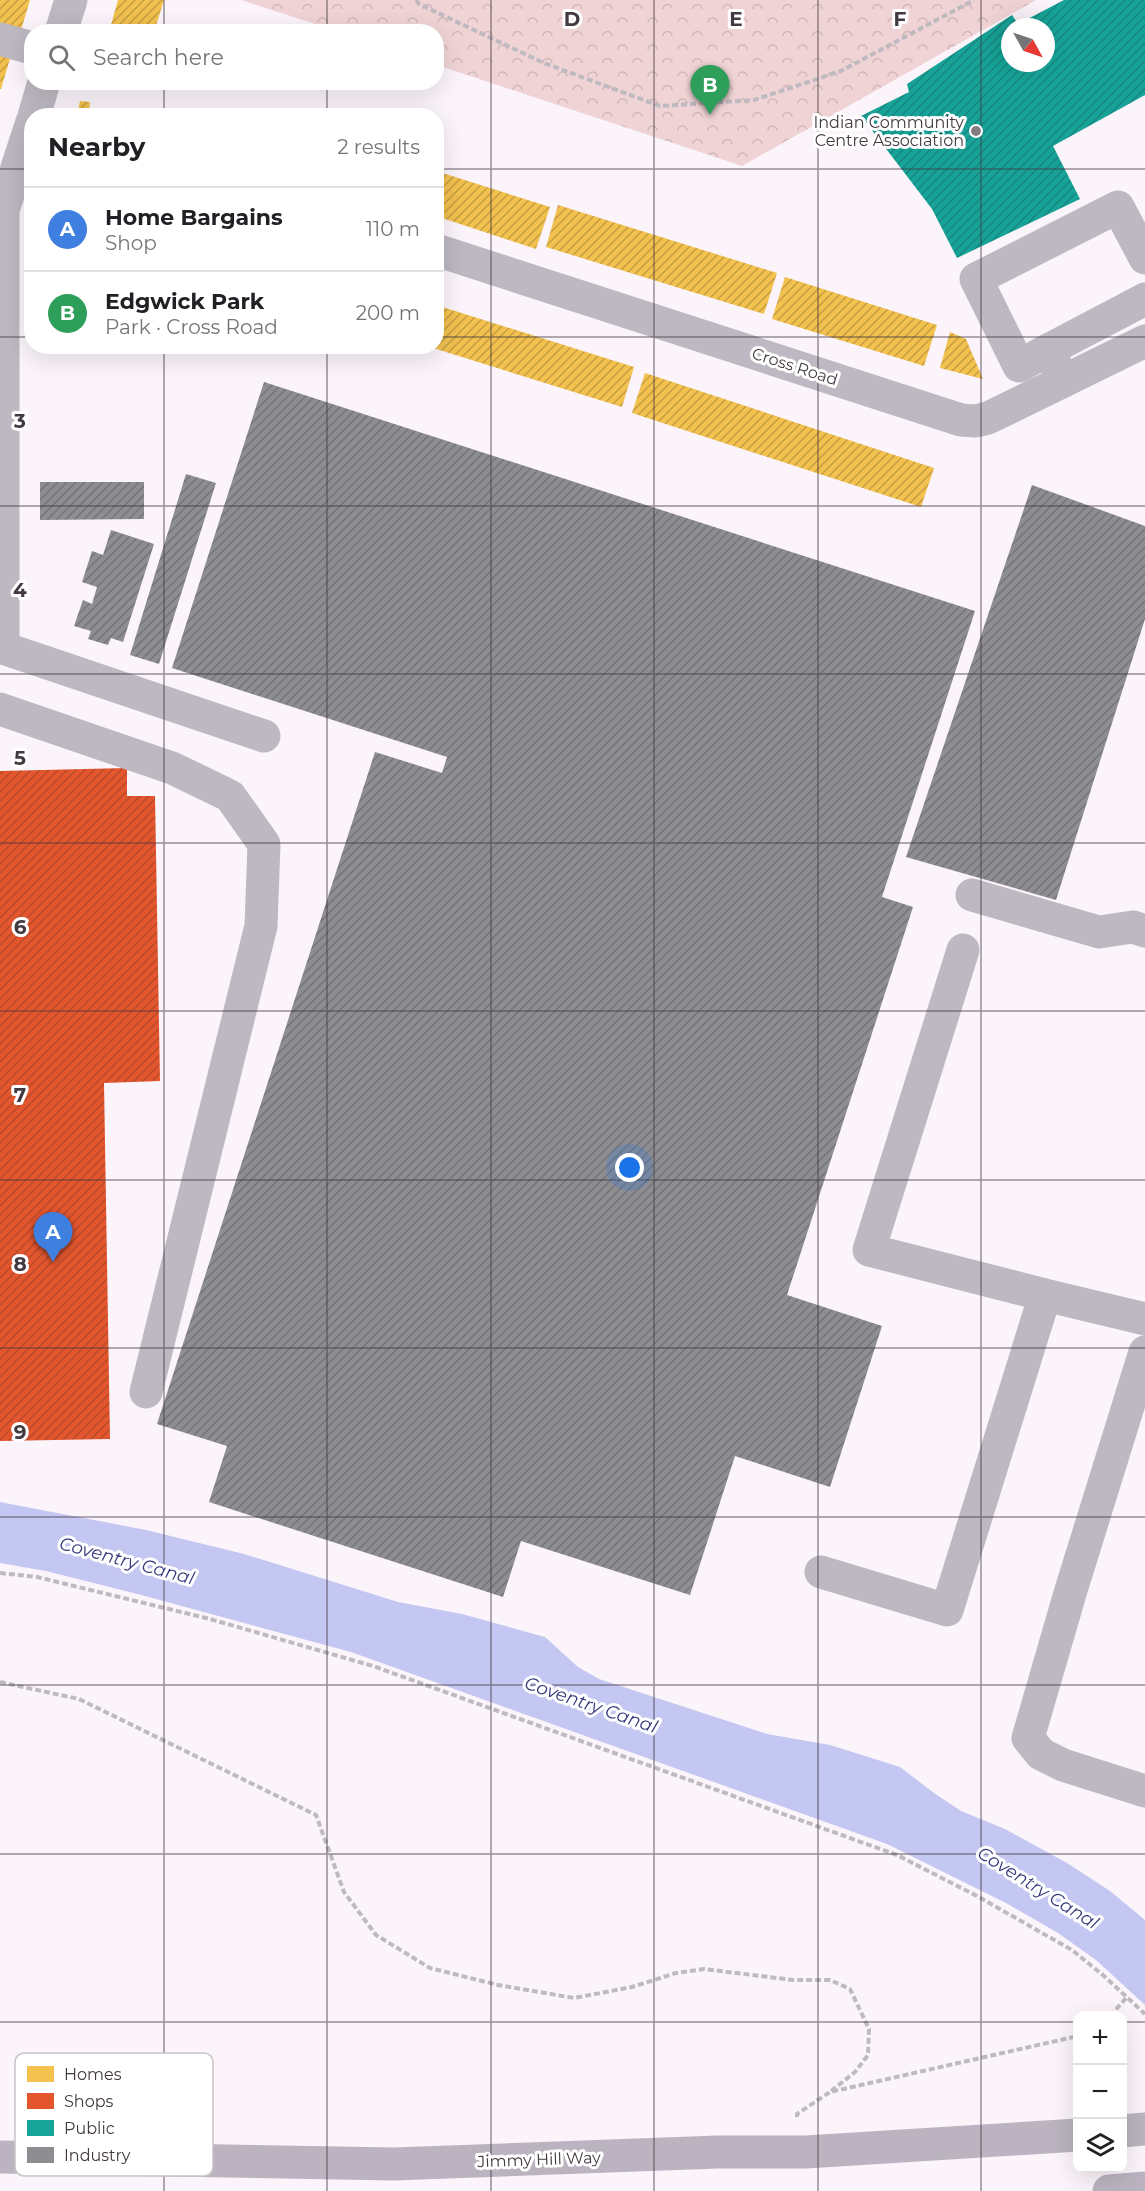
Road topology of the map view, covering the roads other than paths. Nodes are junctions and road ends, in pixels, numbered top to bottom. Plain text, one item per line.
1 (71, 0) edge
2 (64, 24) edge
3 (0, 39) edge
4 (24, 46) edge
5 (42, 90) edge
6 (36, 108) edge
7 (24, 157) edge
8 (12, 210) edge
9 (444, 253) edge
10 (1145, 258) edge
11 (1145, 299) edge
12 (1145, 341) edge
13 (1048, 350) junction
14 (1064, 381) junction
15 (1, 648) edge
16 (0, 710) edge
17 (264, 736) dead end
18 (972, 895) dead end
19 (1145, 931) edge
20 (963, 950) dead end
21 (1045, 1295) junction
22 (1145, 1319) edge
23 (1145, 1352) edge
24 (146, 1392) dead end
25 (821, 1572) dead end
26 (1145, 1791) edge
27 (1145, 2129) edge
28 (1127, 2131) edge
29 (1073, 2135) edge
30 (0, 2157) edge
31 (15, 2158) edge
32 (213, 2162) edge
33 (1145, 2188) edge
34 (1109, 2191) edge

1 - 2 street
3 - 4 street
5 - 6 street
7 - 8 street
8 - 15 street
9 - 14 street, Cross Road
10 - 13 street
11 - 13 street
12 - 14 street, Cross Road
13 - 14 street
15 - 17 street
16 - 24 street
18 - 19 street
20 - 21 street
21 - 22 street
21 - 25 street
23 - 26 street
27 - 28 highway
29 - 32 highway, Jimmy Hill Way
30 - 31 highway, Jimmy Hill Way
33 - 34 highway

